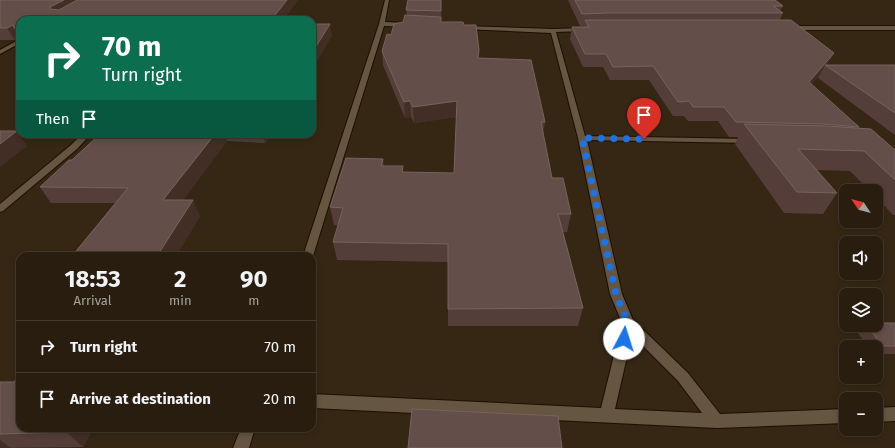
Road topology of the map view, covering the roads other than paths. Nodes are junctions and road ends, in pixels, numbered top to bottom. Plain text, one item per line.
1 (387, 0) edge
2 (382, 24) junction
3 (413, 25) edge
4 (460, 27) edge
5 (779, 28) edge
6 (895, 28) edge
7 (590, 29) edge
8 (554, 31) junction
9 (16, 44) edge
10 (0, 52) edge
11 (83, 138) edge
12 (582, 138) junction
13 (758, 141) edge
14 (0, 209) edge
15 (309, 252) edge
16 (628, 323) junction
17 (316, 401) edge
18 (895, 414) edge
19 (606, 415) junction
20 (883, 415) edge
21 (839, 416) edge
22 (717, 421) junction
23 (247, 432) edge
24 (241, 448) edge

1 - 2 street
2 - 3 street
2 - 15 street
4 - 8 street
5 - 6 street
7 - 8 street
8 - 12 street
9 - 10 street
11 - 14 street
12 - 13 street
12 - 16 street
16 - 19 street
16 - 22 street
17 - 19 street
18 - 20 street
19 - 22 street
21 - 22 street
23 - 24 street

